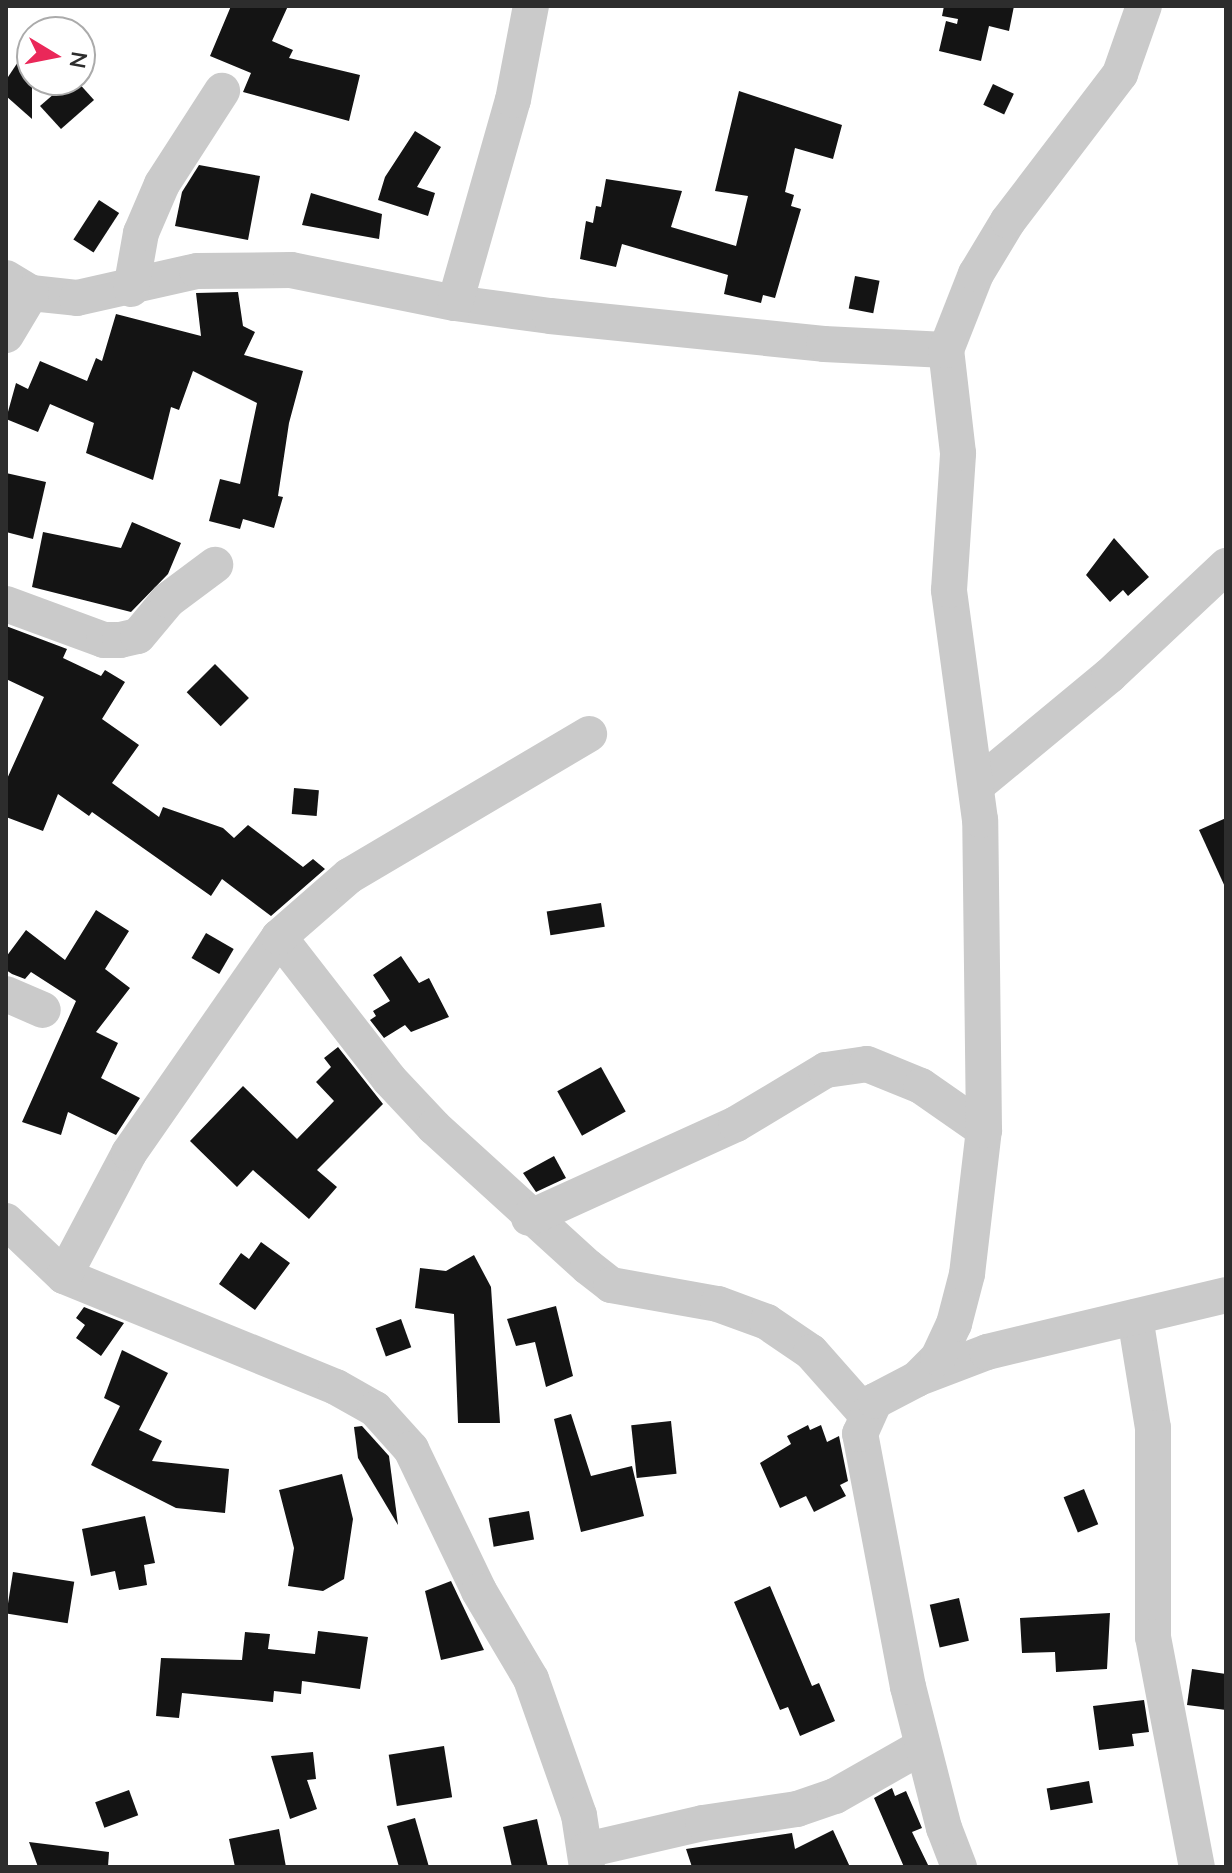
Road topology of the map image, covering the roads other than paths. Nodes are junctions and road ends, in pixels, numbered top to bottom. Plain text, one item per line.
1 (531, 6) edge
2 (1144, 6) edge
3 (222, 91) dead end
4 (19, 286) edge
5 (131, 289) junction
6 (455, 303) junction
7 (6, 335) edge
8 (946, 350) junction
9 (215, 565) dead end
10 (1226, 566) edge
11 (6, 604) edge
12 (589, 734) dead end
13 (976, 786) junction
14 (279, 937) junction
15 (6, 994) edge
16 (43, 1010) dead end
17 (984, 1130) junction
18 (529, 1218) junction
19 (6, 1221) edge
20 (64, 1276) junction
21 (1226, 1295) edge
22 (1135, 1317) junction
23 (917, 1379) junction
24 (865, 1413) junction
25 (923, 1746) junction
26 (586, 1859) edge
27 (959, 1867) edge
28 (1197, 1867) edge

1 - 6 street
2 - 8 street
3 - 5 street
4 - 5 street
4 - 7 street
5 - 6 street
6 - 8 street
8 - 13 street
9 - 11 street
10 - 13 street
12 - 14 street
13 - 17 street
14 - 18 street
14 - 20 street
15 - 16 street
17 - 18 street
17 - 23 street
18 - 24 street
19 - 20 street
20 - 26 street
21 - 22 street
22 - 23 street
22 - 28 street
23 - 24 street
24 - 25 street
25 - 26 street
25 - 27 street

